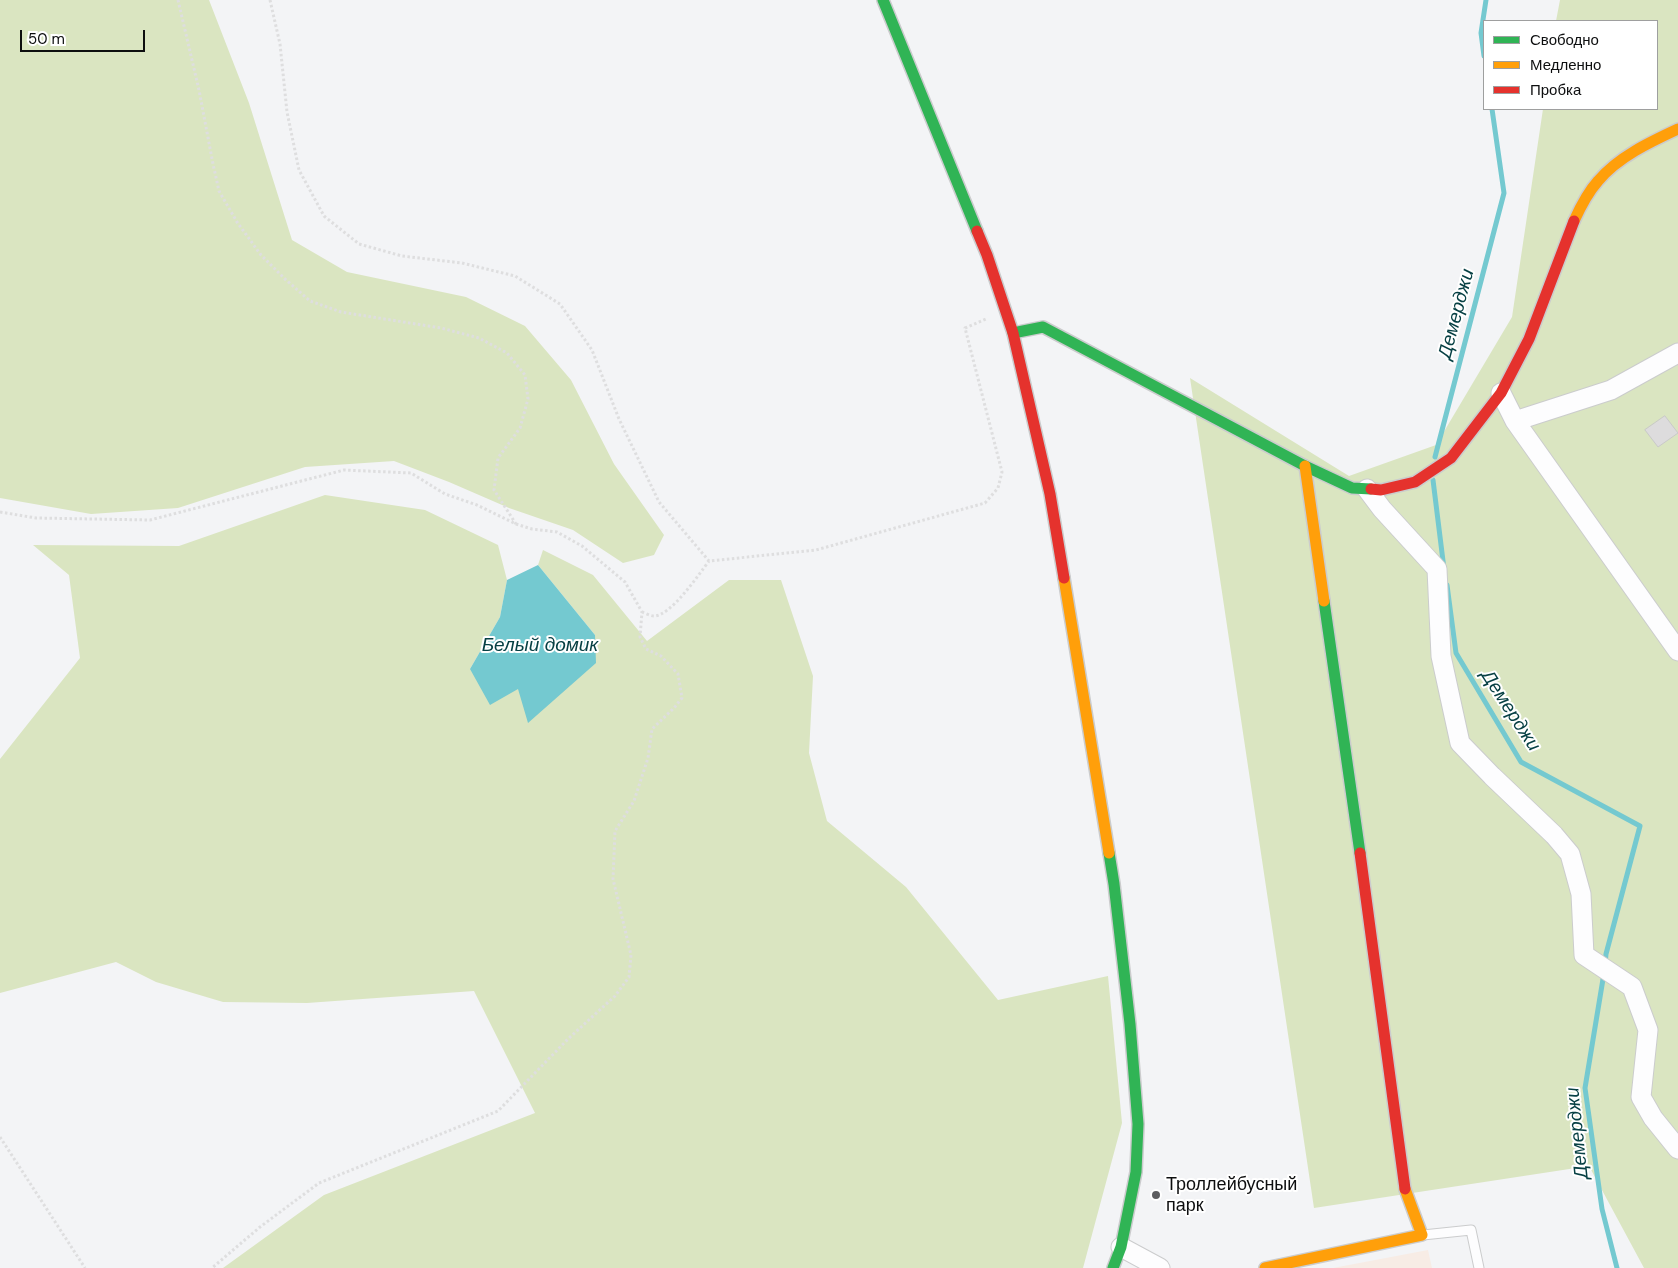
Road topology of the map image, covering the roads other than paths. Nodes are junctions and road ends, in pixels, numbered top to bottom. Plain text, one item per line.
1 (882, 0) edge
2 (1678, 129) edge
3 (1013, 333) junction
4 (1678, 352) edge
5 (1500, 393) junction
6 (1514, 421) junction
7 (1305, 466) junction
8 (1367, 489) junction
9 (1678, 651) edge
10 (1678, 1148) edge
11 (1422, 1236) junction
12 (1121, 1247) junction
13 (1113, 1268) edge
14 (1160, 1268) edge
15 (1265, 1268) edge
16 (1479, 1268) edge

1 - 3 main road
2 - 5 main road
3 - 7 main road
3 - 12 main road
4 - 6 street
5 - 6 street
5 - 8 main road
6 - 9 street
7 - 8 main road
7 - 11 main road
8 - 10 street
11 - 15 main road
11 - 16 lane
12 - 13 main road
12 - 14 street

